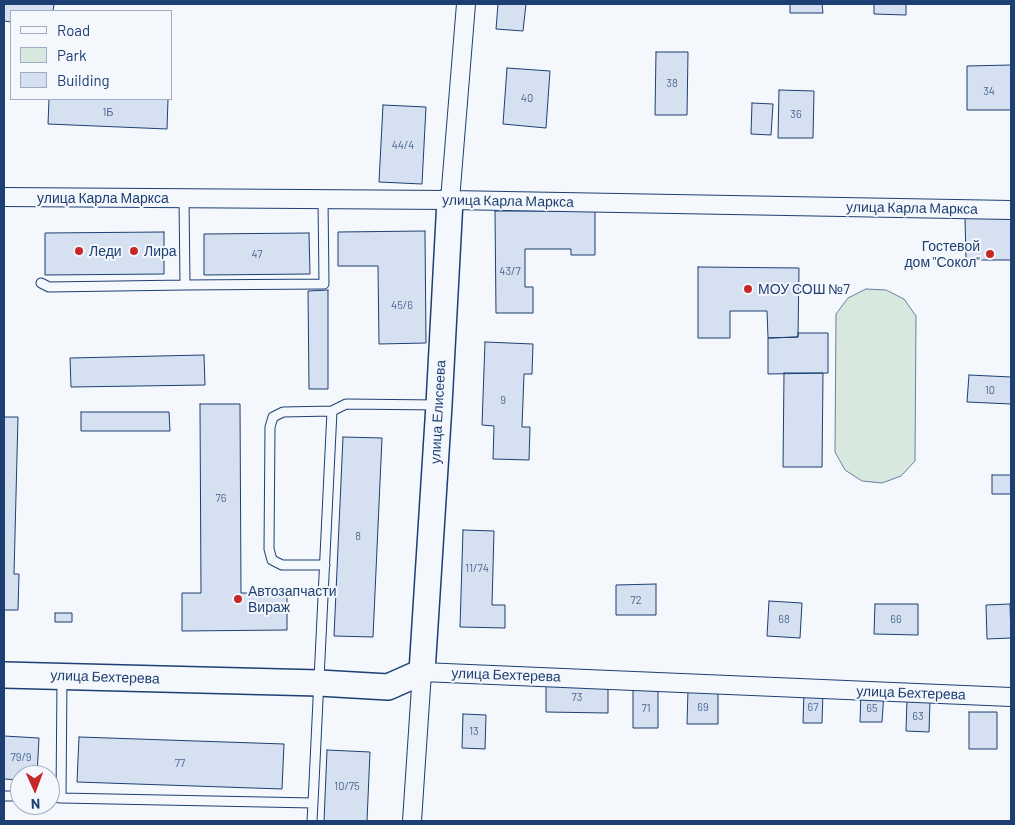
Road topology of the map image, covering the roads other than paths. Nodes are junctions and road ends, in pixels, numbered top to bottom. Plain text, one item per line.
1 (466, 4) edge
2 (4, 197) edge
3 (184, 198) junction
4 (323, 199) junction
5 (450, 200) junction
6 (1011, 210) edge
7 (41, 283) dead end
8 (185, 285) junction
9 (439, 405) junction
10 (332, 411) junction
11 (325, 565) junction
12 (422, 672) junction
13 (4, 674) edge
14 (62, 676) junction
15 (319, 683) junction
16 (1011, 697) edge
17 (61, 798) joint
18 (313, 803) junction
19 (312, 821) edge
20 (412, 821) edge

1 - 5 street, улица Елисеева
2 - 3 street, улица Карла Маркса
3 - 4 street, улица Карла Маркса
3 - 8 lane
4 - 5 street, улица Карла Маркса
4 - 8 lane
5 - 6 street, улица Карла Маркса
5 - 9 street, улица Елисеева
7 - 8 lane
9 - 10 lane
9 - 12 street, улица Елисеева
10 - 11 lane
10 - 11 lane
11 - 15 lane
12 - 15 street, улица Бехтерева
12 - 16 street, улица Бехтерева
12 - 20 street, улица Елисеева
13 - 14 street, улица Бехтерева
14 - 15 street, улица Бехтерева
14 - 17 lane
15 - 18 lane
17 - 18 lane
18 - 19 lane

